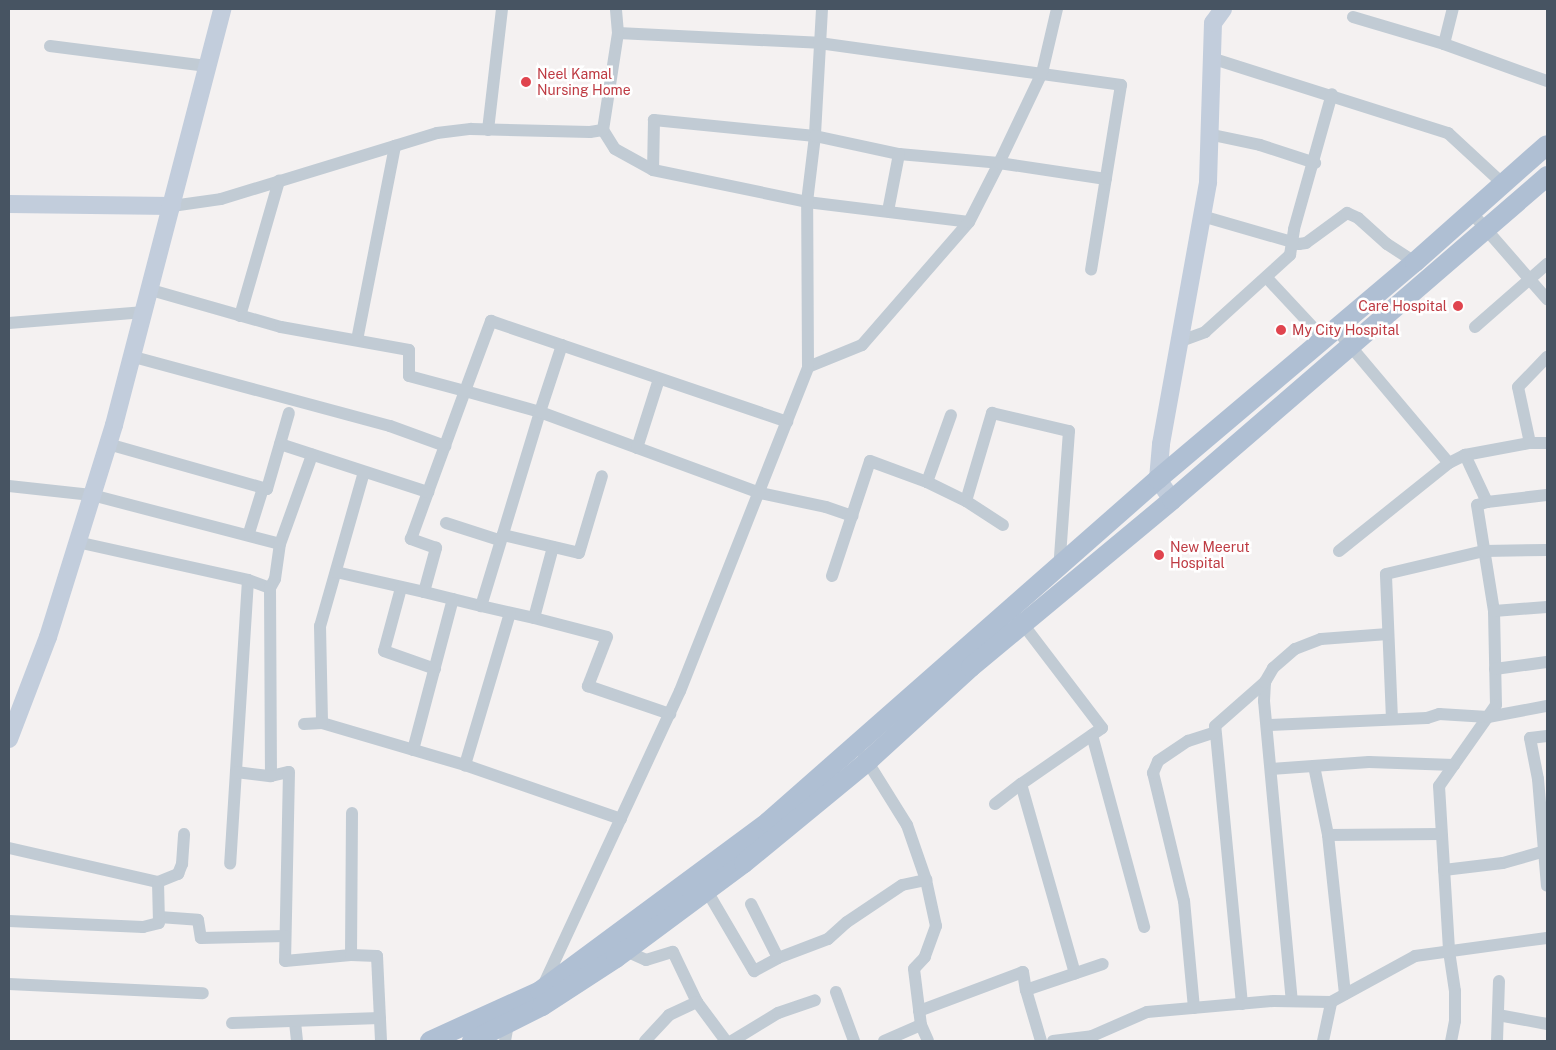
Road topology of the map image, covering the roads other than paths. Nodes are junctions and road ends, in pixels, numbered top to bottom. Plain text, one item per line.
1 (222, 9) edge
2 (502, 9) edge
3 (616, 9) edge
4 (822, 9) edge
5 (1057, 9) edge
6 (1223, 9) edge
7 (1453, 9) edge
8 (1354, 17) dead end
9 (618, 33) junction
10 (819, 43) junction
11 (1444, 44) junction
12 (50, 46) dead end
13 (1211, 58) junction
14 (207, 66) junction
15 (1042, 73) junction
16 (1547, 81) edge
17 (1332, 94) junction
18 (488, 130) junction
19 (603, 130) junction
20 (1208, 134) junction
21 (815, 136) junction
22 (1547, 145) edge
23 (395, 146) junction
24 (899, 154) junction
25 (999, 163) junction
26 (1315, 163) junction
27 (653, 170) junction
28 (1547, 176) edge
29 (1106, 179) junction
30 (279, 181) junction
31 (1503, 184) junction
32 (807, 202) junction
33 (9, 204) edge
34 (172, 206) junction
35 (888, 211) junction
36 (1471, 212) junction
37 (1202, 216) junction
38 (969, 222) junction
39 (1484, 229) junction
40 (1293, 243) junction
41 (1415, 262) junction
42 (1547, 264) edge
43 (1092, 270) dead end
44 (1267, 278) junction
45 (1529, 280) junction
46 (151, 290) junction
47 (1547, 299) edge
48 (145, 312) junction
49 (240, 316) junction
50 (9, 323) edge
51 (1475, 327) dead end
52 (1329, 334) junction
53 (356, 340) junction
54 (1178, 342) junction
55 (562, 345) junction
56 (1350, 346) junction
57 (134, 357) junction
58 (1547, 357) edge
59 (808, 368) junction
60 (659, 379) junction
61 (466, 391) junction
62 (540, 412) junction
63 (289, 413) dead end
64 (951, 415) dead end
65 (787, 422) junction
66 (1530, 443) junction
67 (108, 444) junction
68 (280, 444) junction
69 (1547, 444) edge
70 (445, 446) junction
71 (637, 448) junction
72 (312, 455) junction
73 (1465, 455) junction
74 (1449, 463) junction
75 (364, 472) junction
76 (602, 476) dead end
77 (1158, 479) junction
78 (927, 482) junction
79 (9, 486) edge
80 (268, 489) junction
81 (428, 492) junction
82 (760, 493) junction
83 (92, 495) junction
84 (1547, 496) edge
85 (966, 500) junction
86 (1172, 500) junction
87 (1487, 502) junction
88 (852, 516) junction
89 (446, 523) dead end
90 (1003, 525) dead end
91 (249, 533) junction
92 (502, 536) junction
93 (77, 542) junction
94 (280, 544) junction
95 (553, 547) junction
96 (1547, 550) edge
97 (1339, 551) dead end
98 (1484, 551) junction
99 (1057, 567) junction
100 (336, 572) junction
101 (832, 576) dead end
102 (248, 580) junction
103 (1072, 584) junction
104 (270, 588) junction
105 (401, 588) junction
106 (424, 592) junction
107 (453, 600) junction
108 (481, 606) junction
109 (1547, 607) edge
110 (1010, 609) junction
111 (1494, 611) junction
112 (510, 613) junction
113 (534, 618) junction
114 (1024, 625) junction
115 (1388, 634) junction
116 (1547, 662) edge
117 (435, 669) junction
118 (1495, 669) junction
119 (1265, 682) junction
120 (1547, 706) edge
121 (670, 714) junction
122 (1488, 718) junction
123 (1392, 719) junction
124 (304, 724) dead end
125 (322, 724) junction
126 (1268, 725) junction
127 (1215, 732) junction
128 (1092, 735) junction
129 (1547, 736) edge
130 (9, 739) edge
131 (855, 745) junction
132 (413, 750) junction
133 (868, 761) junction
134 (1454, 765) junction
135 (465, 766) junction
136 (1314, 766) junction
137 (1271, 769) junction
138 (236, 772) junction
139 (271, 776) junction
140 (1543, 779) edge
141 (1021, 784) junction
142 (995, 804) dead end
143 (352, 813) dead end
144 (622, 819) junction
145 (1544, 824) edge
146 (184, 834) dead end
147 (1441, 834) junction
148 (1328, 835) junction
149 (9, 848) edge
150 (1542, 852) junction
151 (230, 862) dead end
152 (1444, 870) junction
153 (1546, 873) edge
154 (926, 880) junction
155 (158, 882) junction
156 (1547, 886) edge
157 (696, 891) junction
158 (751, 904) dead end
159 (159, 917) junction
160 (9, 921) edge
161 (1144, 927) dead end
162 (285, 936) junction
163 (1547, 938) edge
164 (626, 951) junction
165 (1449, 951) junction
166 (351, 955) junction
167 (778, 958) junction
168 (1103, 964) dead end
169 (1075, 973) junction
170 (1498, 980) dead end
171 (9, 984) edge
172 (1026, 990) junction
173 (836, 992) dead end
174 (203, 993) dead end
175 (1345, 994) junction
176 (541, 998) junction
177 (815, 1000) dead end
178 (1292, 1001) junction
179 (697, 1002) junction
180 (1331, 1002) junction
181 (1242, 1004) junction
182 (1194, 1008) junction
183 (919, 1011) junction
184 (1498, 1015) junction
185 (380, 1018) junction
186 (295, 1022) junction
187 (232, 1023) dead end
188 (1547, 1024) edge
189 (505, 1025) edge
190 (921, 1025) junction
191 (1072, 1040) edge
192 (297, 1041) edge
193 (381, 1041) edge
194 (430, 1041) edge
195 (472, 1041) edge
196 (645, 1041) edge
197 (726, 1041) edge
198 (732, 1041) edge
199 (854, 1041) edge
200 (884, 1041) edge
201 (928, 1041) edge
202 (1041, 1041) edge
203 (1053, 1041) edge
204 (1323, 1041) edge
205 (1451, 1041) edge
206 (1497, 1041) edge

1 - 14 street
2 - 18 street
3 - 9 street
4 - 10 street
5 - 15 street
6 - 13 street
7 - 11 street
8 - 11 street
9 - 10 street
9 - 19 street
10 - 15 street
10 - 21 street
11 - 16 street
12 - 14 street
13 - 17 street
13 - 20 street
14 - 34 street
15 - 25 street
15 - 29 street
17 - 26 street
17 - 31 street
18 - 19 street
18 - 23 street
19 - 27 street
20 - 26 street
20 - 37 street
21 - 24 street
21 - 27 street
21 - 32 street
22 - 31 main road
23 - 30 street
23 - 53 street
24 - 25 street
24 - 35 street
25 - 29 street
25 - 38 street
26 - 40 street
27 - 32 street
28 - 39 main road
29 - 43 street
30 - 34 street
30 - 49 street
31 - 36 main road
32 - 35 street
32 - 59 street
33 - 34 street
34 - 46 street
35 - 38 street
36 - 39 street
36 - 41 main road
37 - 40 street
37 - 54 street
38 - 59 street
39 - 45 street
39 - 56 main road
40 - 41 street
40 - 44 street
41 - 52 main road
42 - 45 street
44 - 52 street
44 - 54 street
45 - 47 street
45 - 51 street
46 - 48 street
46 - 49 street
48 - 50 street
48 - 57 street
49 - 53 street
52 - 56 street
52 - 77 main road
53 - 61 street
54 - 77 street
55 - 60 street
55 - 61 street
55 - 62 street
56 - 74 street
56 - 86 main road
57 - 67 street
57 - 70 street
58 - 66 street
59 - 65 street
60 - 65 street
60 - 71 street
61 - 62 street
61 - 70 street
62 - 71 street
62 - 92 street
63 - 68 street
64 - 78 street
65 - 82 street
66 - 69 street
66 - 73 street
67 - 80 street
67 - 83 street
68 - 72 street
68 - 80 street
70 - 81 street
71 - 82 street
72 - 75 street
72 - 94 street
73 - 74 street
73 - 87 street
74 - 97 street
75 - 81 street
75 - 100 street
76 - 95 street
77 - 86 street
77 - 99 main road
78 - 85 street
78 - 88 street
79 - 83 street
80 - 91 street
81 - 106 street
82 - 88 street
82 - 121 street
83 - 91 street
83 - 93 street
84 - 87 street
85 - 90 street
85 - 99 street
86 - 103 main road
87 - 98 street
88 - 101 street
89 - 92 street
91 - 94 street
92 - 95 street
92 - 108 street
93 - 102 street
93 - 130 street
94 - 104 street
95 - 113 street
96 - 98 street
98 - 111 street
98 - 115 street
99 - 103 street
99 - 110 main road
100 - 105 street
100 - 125 street
102 - 104 street
102 - 138 street
103 - 114 main road
104 - 139 street
105 - 106 street
105 - 117 street
106 - 107 street
107 - 108 street
107 - 117 street
108 - 112 street
109 - 111 street
110 - 114 street
110 - 131 main road
111 - 118 street
112 - 113 street
112 - 135 street
113 - 121 street
114 - 128 street
114 - 133 main road
115 - 119 street
115 - 123 street
116 - 118 street
117 - 132 street
118 - 122 street
119 - 126 street
119 - 127 street
120 - 122 street
121 - 144 street
122 - 123 street
122 - 134 street
123 - 126 street
124 - 125 street
125 - 132 street
126 - 137 street
127 - 181 street
127 - 182 street
128 - 141 street
128 - 161 street
129 - 140 street
131 - 133 street
131 - 157 main road
132 - 135 street
133 - 154 street
133 - 157 main road
134 - 136 street
134 - 147 street
135 - 144 street
136 - 137 street
136 - 148 street
137 - 178 street
138 - 139 street
138 - 151 street
139 - 162 street
140 - 145 street
141 - 142 street
141 - 169 street
143 - 166 street
144 - 176 street
145 - 150 street
146 - 155 street
147 - 148 street
147 - 152 street
148 - 175 street
149 - 155 street
150 - 152 street
150 - 153 street
152 - 165 street
153 - 156 street
154 - 167 street
154 - 183 street
155 - 159 street
157 - 164 main road
157 - 167 street
157 - 176 main road
158 - 167 street
159 - 160 street
159 - 162 street
162 - 166 street
163 - 165 street
164 - 176 main road
164 - 179 street
165 - 175 street
165 - 205 street
166 - 185 street
168 - 169 street
169 - 172 street
170 - 184 street
171 - 174 street
172 - 183 street
172 - 202 street
173 - 199 street
175 - 180 street
176 - 189 main road
177 - 198 street
178 - 180 street
178 - 181 street
179 - 196 street
179 - 197 street
180 - 204 street
181 - 182 street
182 - 191 street
183 - 190 street
184 - 188 street
184 - 206 street
185 - 186 street
185 - 193 street
186 - 187 street
186 - 192 street
189 - 194 main road
189 - 195 main road
190 - 200 street
190 - 201 street
191 - 203 street

